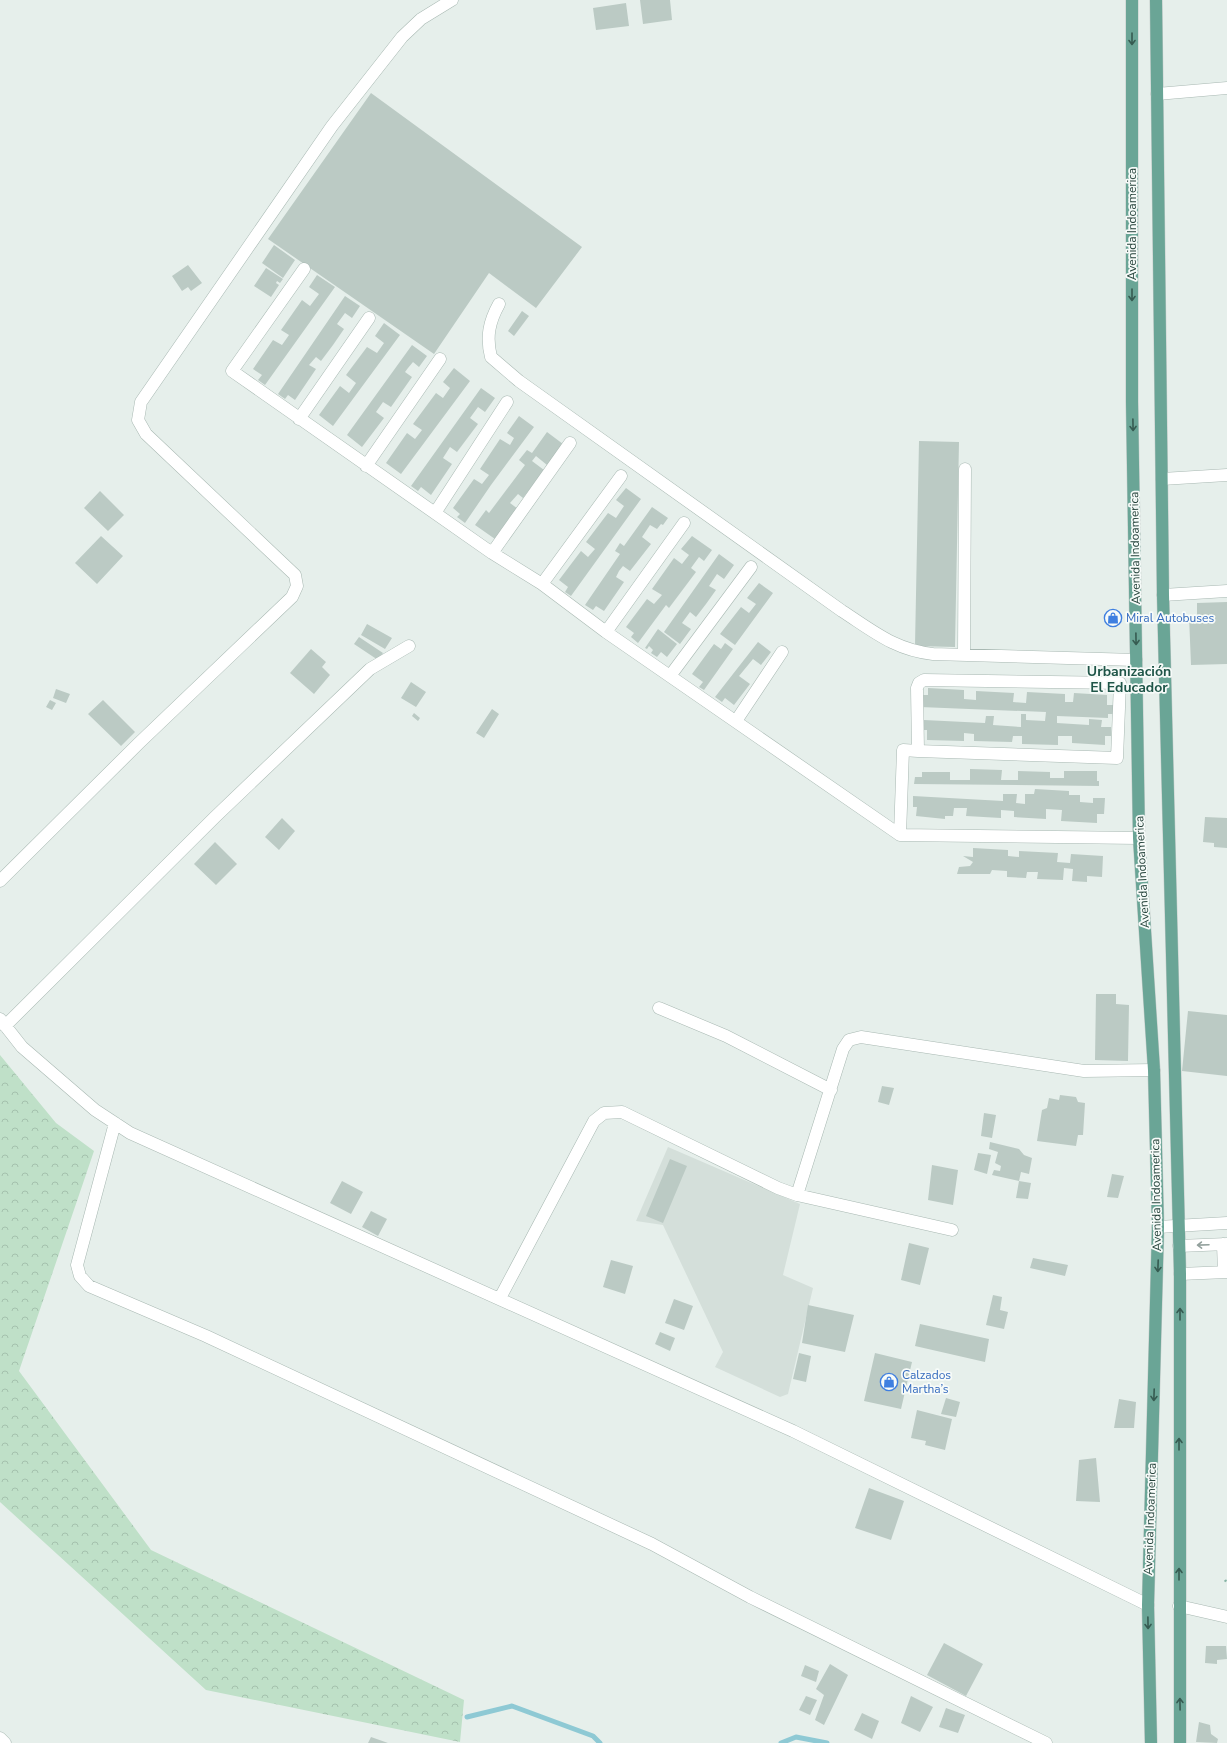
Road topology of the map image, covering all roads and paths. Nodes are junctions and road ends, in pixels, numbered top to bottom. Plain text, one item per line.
1 (452, 0) edge
2 (1132, 0) edge
3 (1156, 0) edge
4 (1227, 88) edge
5 (1157, 94) junction
6 (304, 269) dead end
7 (499, 304) dead end
8 (369, 318) dead end
9 (440, 359) dead end
10 (507, 402) dead end
11 (299, 419) junction
12 (570, 443) dead end
13 (366, 466) junction
14 (965, 469) dead end
15 (1227, 475) edge
16 (621, 476) dead end
17 (1162, 479) junction
18 (435, 513) junction
19 (684, 523) dead end
20 (492, 553) junction
21 (751, 567) dead end
22 (542, 584) junction
23 (1227, 591) edge
24 (1163, 595) junction
25 (606, 632) junction
26 (410, 646) dead end
27 (782, 652) dead end
28 (964, 655) junction
29 (1136, 660) junction
30 (670, 676) junction
31 (736, 721) junction
32 (918, 751) junction
33 (900, 835) junction
34 (1139, 838) junction
35 (0, 881) edge
36 (659, 1008) dead end
37 (3, 1023) edge
38 (1154, 1070) junction
39 (831, 1090) junction
40 (115, 1123) junction
41 (797, 1195) junction
42 (1227, 1223) edge
43 (1158, 1226) junction
44 (1178, 1227) junction
45 (952, 1230) dead end
46 (1225, 1244) edge
47 (1179, 1246) junction
48 (1158, 1247) junction
49 (1226, 1272) edge
50 (1180, 1274) junction
51 (500, 1298) junction
52 (1225, 1580) dead end
53 (1227, 1583) edge
54 (1148, 1605) junction
55 (1179, 1606) junction
56 (1227, 1617) edge
57 (0, 1738) edge
58 (6, 1743) edge
59 (1046, 1743) edge
60 (1151, 1743) edge
61 (1180, 1743) edge

1 - 35 street
2 -> 29 main road, Avenida Indoamerica
3 - 5 main road, Avenida Indoamerica
4 - 5 street
5 - 17 main road, Avenida Indoamerica
6 - 11 street
7 - 28 street
8 - 11 street
9 - 13 street
10 - 18 street
11 - 13 street
12 - 20 street
13 - 18 street
14 - 28 street
15 - 17 street
16 - 22 street
17 - 24 main road, Avenida Indoamerica
18 - 20 street
19 - 25 street
20 - 22 street
21 - 30 street
22 - 25 street
23 - 24 street
24 - 44 main road, Avenida Indoamerica
25 - 30 street
26 - 37 street
27 - 31 street
28 - 29 street
29 - 34 main road, Avenida Indoamerica
30 - 31 street
31 - 33 street
32 - 32 street
32 - 33 street
33 - 34 street
34 - 38 main road, Avenida Indoamerica
36 - 39 street
37 - 40 street
38 - 39 street
38 - 43 main road, Avenida Indoamerica
39 - 41 street
40 - 51 street
40 - 59 street
41 - 45 street
41 - 51 street
42 - 44 street
43 - 44 street
43 - 48 main road, Avenida Indoamerica
44 - 47 main road, Avenida Indoamerica
46 -> 47 street
46 - 49 street
47 - 48 main road
47 - 50 main road, Avenida Indoamerica
48 -> 54 main road, Avenida Indoamerica
49 - 50 street
55 -> 50 main road, Avenida Indoamerica
51 - 54 street
52 - 53 path
54 -> 60 main road, Avenida Indoamerica
55 - 56 street
61 -> 55 main road, Avenida Indoamerica
57 - 58 street

